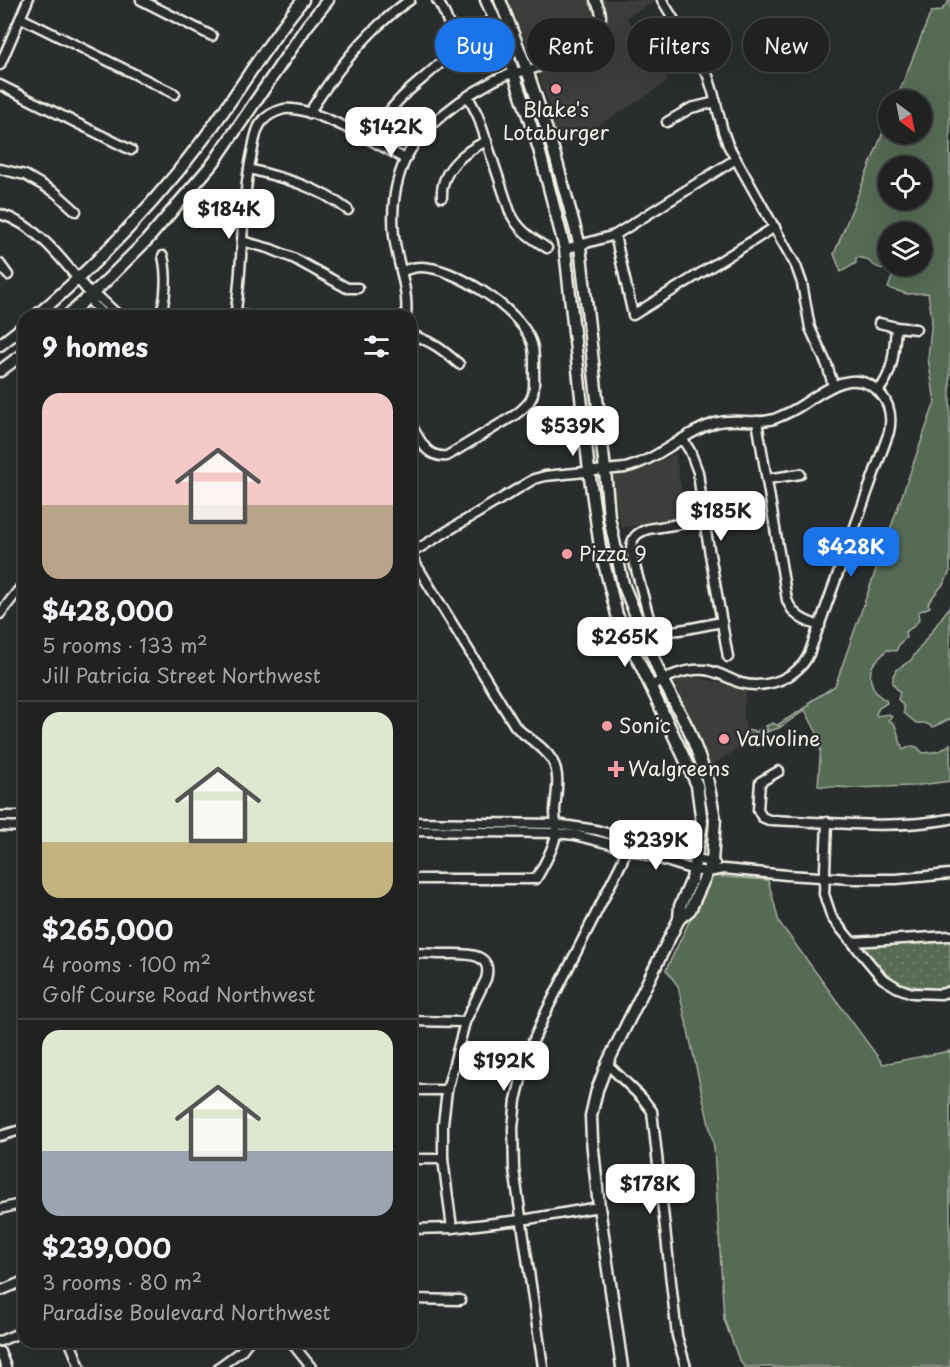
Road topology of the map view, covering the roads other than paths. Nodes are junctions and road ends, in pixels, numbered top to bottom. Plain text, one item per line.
1 (28, 0) edge
2 (141, 0) edge
3 (303, 0) edge
4 (328, 0) edge
5 (410, 0) edge
6 (437, 0) edge
7 (486, 0) edge
8 (500, 0) edge
9 (595, 0) edge
10 (662, 0) edge
11 (21, 18) junction
12 (601, 18) edge
13 (212, 36) dead end
14 (0, 65) edge
15 (527, 70) joint
16 (528, 72) edge
17 (514, 73) junction
18 (0, 85) edge
19 (175, 94) dead end
20 (468, 96) junction
21 (716, 102) junction
22 (309, 113) junction
23 (667, 122) dead end
24 (369, 138) junction
25 (487, 141) junction
26 (131, 150) dead end
27 (405, 159) junction
28 (736, 159) junction
29 (0, 169) edge
30 (249, 169) junction
31 (442, 197) dead end
32 (348, 210) dead end
33 (76, 211) dead end
34 (0, 214) edge
35 (775, 227) junction
36 (615, 235) junction
37 (242, 241) junction
38 (580, 246) junction
39 (547, 248) dead end
40 (565, 249) junction
41 (164, 256) dead end
42 (0, 264) edge
43 (402, 271) junction
44 (8, 275) dead end
45 (78, 279) junction
46 (358, 288) dead end
47 (91, 295) junction
48 (43, 310) edge
49 (74, 310) edge
50 (98, 310) edge
51 (113, 310) edge
52 (161, 310) edge
53 (236, 310) edge
54 (406, 310) edge
55 (879, 323) dead end
56 (896, 327) junction
57 (916, 329) dead end
58 (18, 331) edge
59 (417, 337) edge
60 (0, 345) edge
61 (18, 358) edge
62 (459, 364) dead end
63 (0, 371) edge
64 (833, 385) junction
65 (878, 391) junction
66 (757, 421) junction
67 (417, 435) edge
68 (683, 440) junction
69 (605, 470) junction
70 (589, 471) junction
71 (800, 474) dead end
72 (767, 479) junction
73 (704, 520) junction
74 (417, 550) edge
75 (417, 564) edge
76 (18, 591) edge
77 (0, 614) edge
78 (722, 622) junction
79 (820, 626) junction
80 (728, 657) dead end
81 (662, 679) junction
82 (650, 687) junction
83 (779, 771) dead end
84 (0, 816) edge
85 (18, 816) edge
86 (950, 819) edge
87 (417, 822) edge
88 (426, 822) junction
89 (436, 822) junction
90 (473, 822) junction
91 (827, 822) junction
92 (0, 826) edge
93 (18, 827) edge
94 (417, 828) edge
95 (556, 828) junction
96 (417, 831) edge
97 (445, 832) junction
98 (485, 832) junction
99 (627, 844) junction
100 (695, 865) junction
101 (710, 867) junction
102 (950, 874) edge
103 (824, 878) junction
104 (417, 879) edge
105 (679, 919) junction
106 (950, 936) edge
107 (853, 942) junction
108 (417, 953) edge
109 (950, 991) edge
110 (417, 1021) edge
111 (465, 1022) junction
112 (607, 1064) junction
113 (417, 1090) edge
114 (447, 1090) junction
115 (18, 1131) edge
116 (0, 1136) edge
117 (417, 1159) edge
118 (443, 1159) junction
119 (18, 1204) edge
120 (599, 1207) junction
121 (0, 1209) edge
122 (521, 1219) junction
123 (417, 1228) edge
124 (452, 1228) junction
125 (18, 1284) edge
126 (0, 1291) edge
127 (417, 1299) edge
128 (460, 1300) dead end
129 (18, 1334) edge
130 (0, 1341) edge
131 (72, 1348) edge
132 (243, 1348) edge
133 (296, 1348) edge
134 (0, 1352) edge
135 (6, 1367) edge
136 (80, 1367) edge
137 (219, 1367) edge
138 (311, 1367) edge
139 (543, 1367) edge
140 (622, 1367) edge
141 (686, 1367) edge

1 - 11 street
2 - 13 street
3 - 45 main road
4 - 47 main road
5 - 22 street
6 - 24 street
7 - 17 main road
8 - 15 main road
9 - 12 street
10 - 21 street
11 - 14 street
11 - 19 street
15 - 17 street
16 - 38 main road
17 - 20 street
17 - 40 main road
18 - 26 street
20 - 25 street
20 - 27 street
21 - 23 street
21 - 28 street
22 - 24 street
22 - 30 street
24 - 27 street
25 - 31 street
25 - 39 street
27 - 43 street
28 - 35 street
28 - 36 street
29 - 33 street
30 - 32 street
30 - 37 street
34 - 45 street
35 - 36 street
35 - 64 street
36 - 38 street
37 - 46 street
37 - 53 street
38 - 40 street
38 - 69 main road
40 - 70 main road
41 - 52 street
42 - 44 street
43 - 54 street
43 - 67 street
45 - 47 street
45 - 48 main road
47 - 49 main road
47 - 50 street
47 - 51 street
55 - 56 street
56 - 57 street
56 - 65 street
58 - 60 main road
59 - 62 street
61 - 63 main road
64 - 65 street
64 - 66 street
65 - 79 street
66 - 68 street
66 - 72 street
68 - 69 street
68 - 73 street
69 - 70 street
69 - 81 main road
70 - 74 street
70 - 82 main road
71 - 72 street
72 - 79 street
73 - 78 street
73 - 78 street
75 - 95 street
76 - 77 street
78 - 80 street
79 - 81 street
81 - 82 street
81 - 101 main road
82 - 100 main road
83 - 91 street
84 - 85 street
86 - 91 street
87 - 88 street
88 - 89 street
88 - 94 street
89 - 90 street
89 - 97 street
90 - 95 street
90 - 98 street
91 - 103 street
92 - 93 street
95 - 98 street
95 - 99 street
95 - 104 street
96 - 97 street
97 - 98 street
99 - 100 street
99 - 122 street
100 - 101 street
100 - 105 main road
101 - 103 street
101 - 105 main road
102 - 103 street
103 - 107 street
105 - 112 main road
106 - 107 street
107 - 109 street
108 - 111 street
110 - 111 street
111 - 114 street
112 - 120 main road
112 - 141 street
113 - 114 street
114 - 118 street
115 - 116 street
117 - 118 street
118 - 124 street
119 - 121 street
120 - 122 street
120 - 140 main road
122 - 124 street
122 - 139 street
123 - 124 street
125 - 126 street
127 - 128 street
129 - 130 street
131 - 136 street
132 - 137 street
133 - 138 street
134 - 135 street

